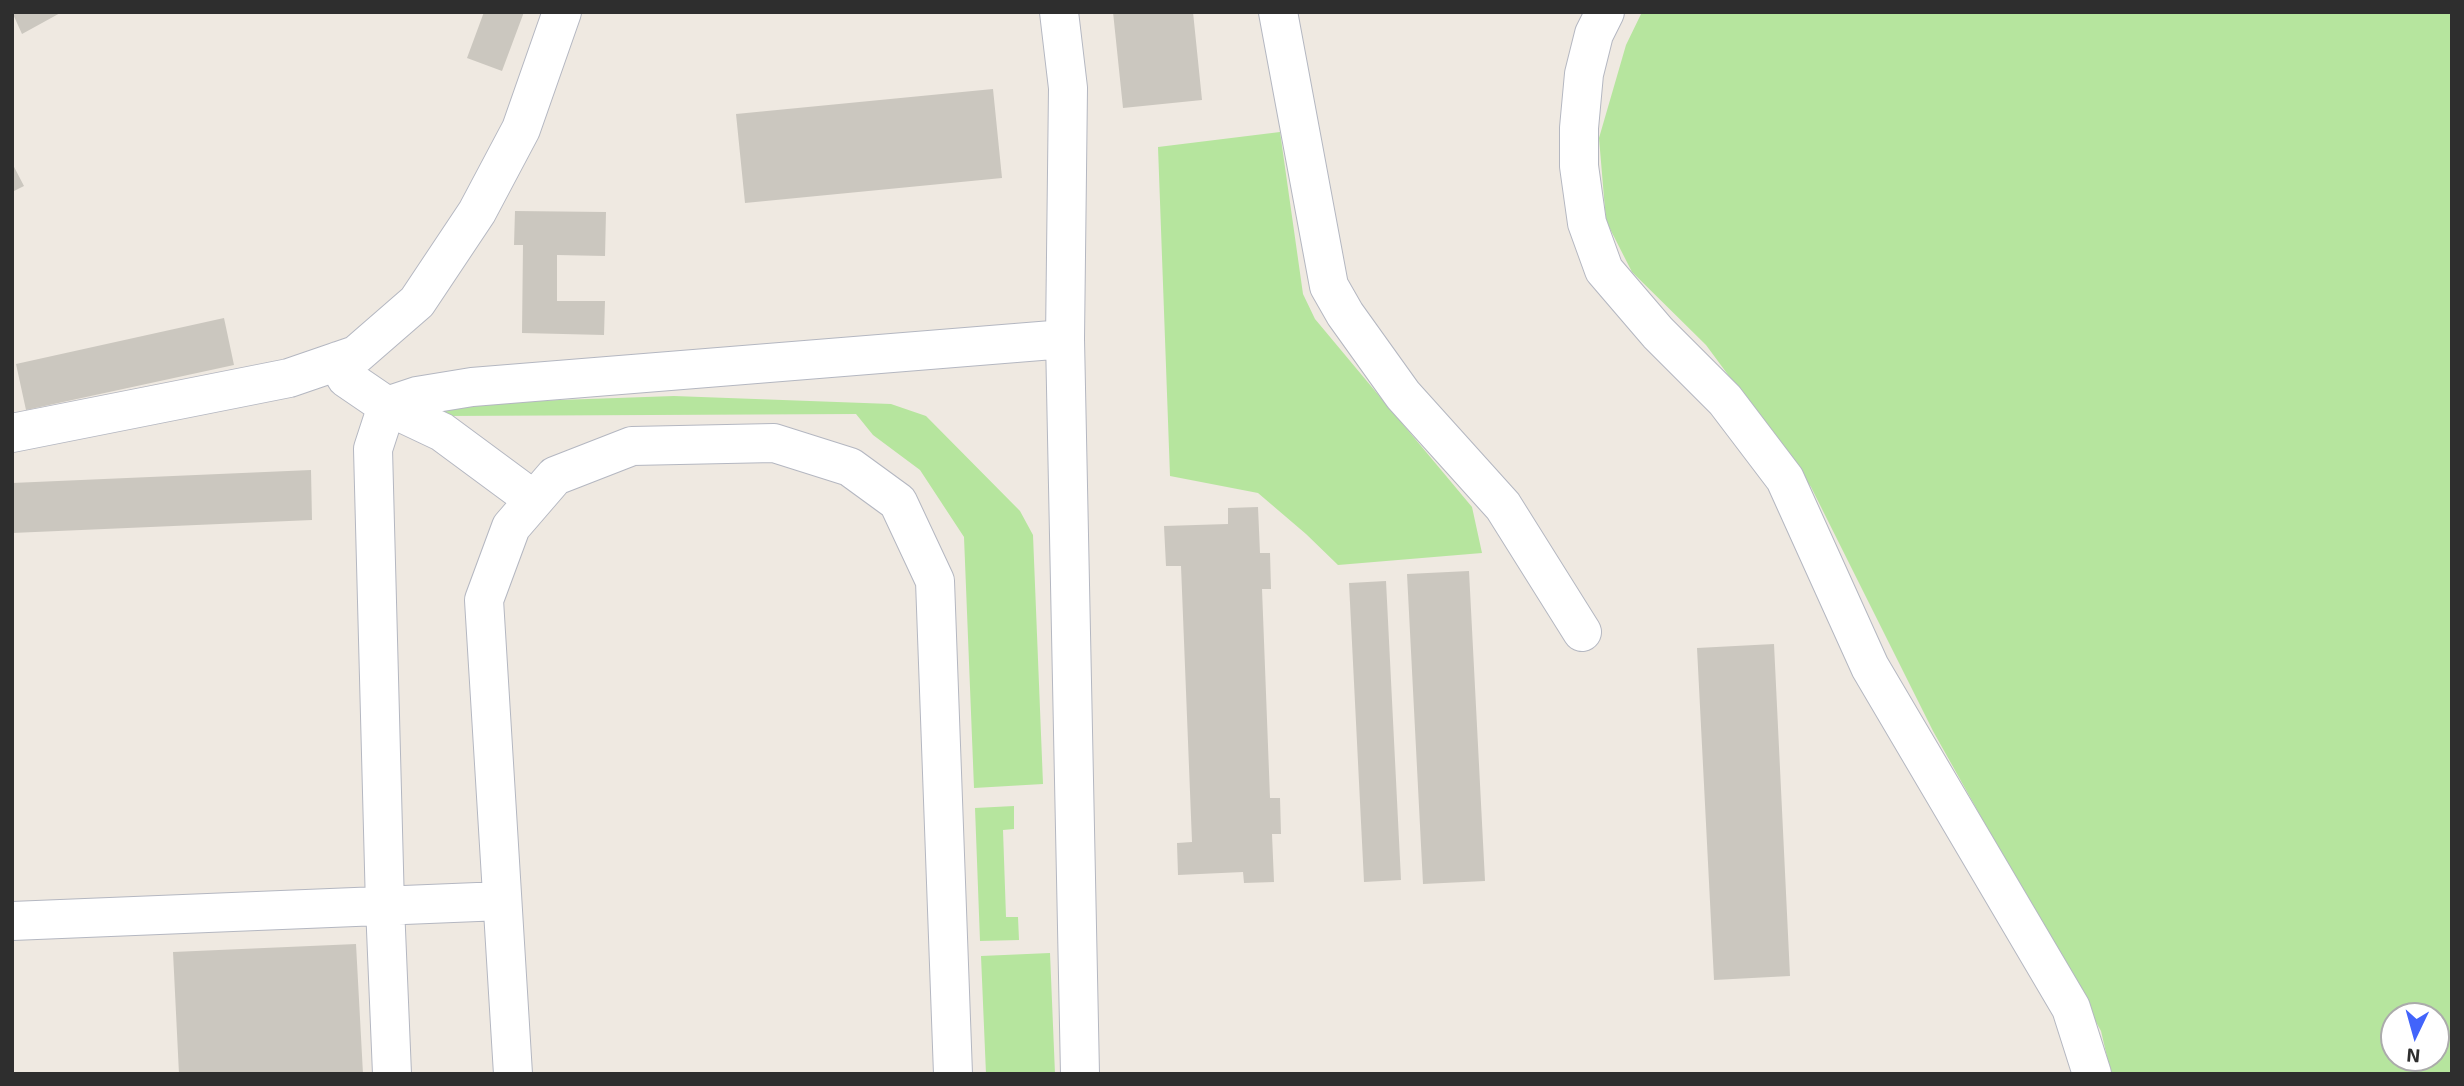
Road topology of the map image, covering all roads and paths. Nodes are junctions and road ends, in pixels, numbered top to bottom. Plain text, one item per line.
1 (562, 12) edge
2 (1059, 12) edge
3 (1278, 12) edge
4 (1605, 12) edge
5 (1065, 339) junction
6 (338, 361) junction
7 (387, 406) junction
8 (12, 433) edge
9 (534, 500) junction
10 (1582, 632) dead end
11 (502, 901) junction
12 (385, 906) junction
13 (12, 921) edge
14 (392, 1074) edge
15 (513, 1074) edge
16 (953, 1074) edge
17 (1080, 1074) edge
18 (2092, 1074) edge

1 - 6 street
2 - 5 street
3 - 10 street
4 - 18 street
5 - 7 street
5 - 17 street
6 - 7 street
6 - 8 street
7 - 9 street
7 - 12 street
9 - 11 street
9 - 16 street
11 - 12 street
11 - 15 street
12 - 13 street
12 - 14 street

